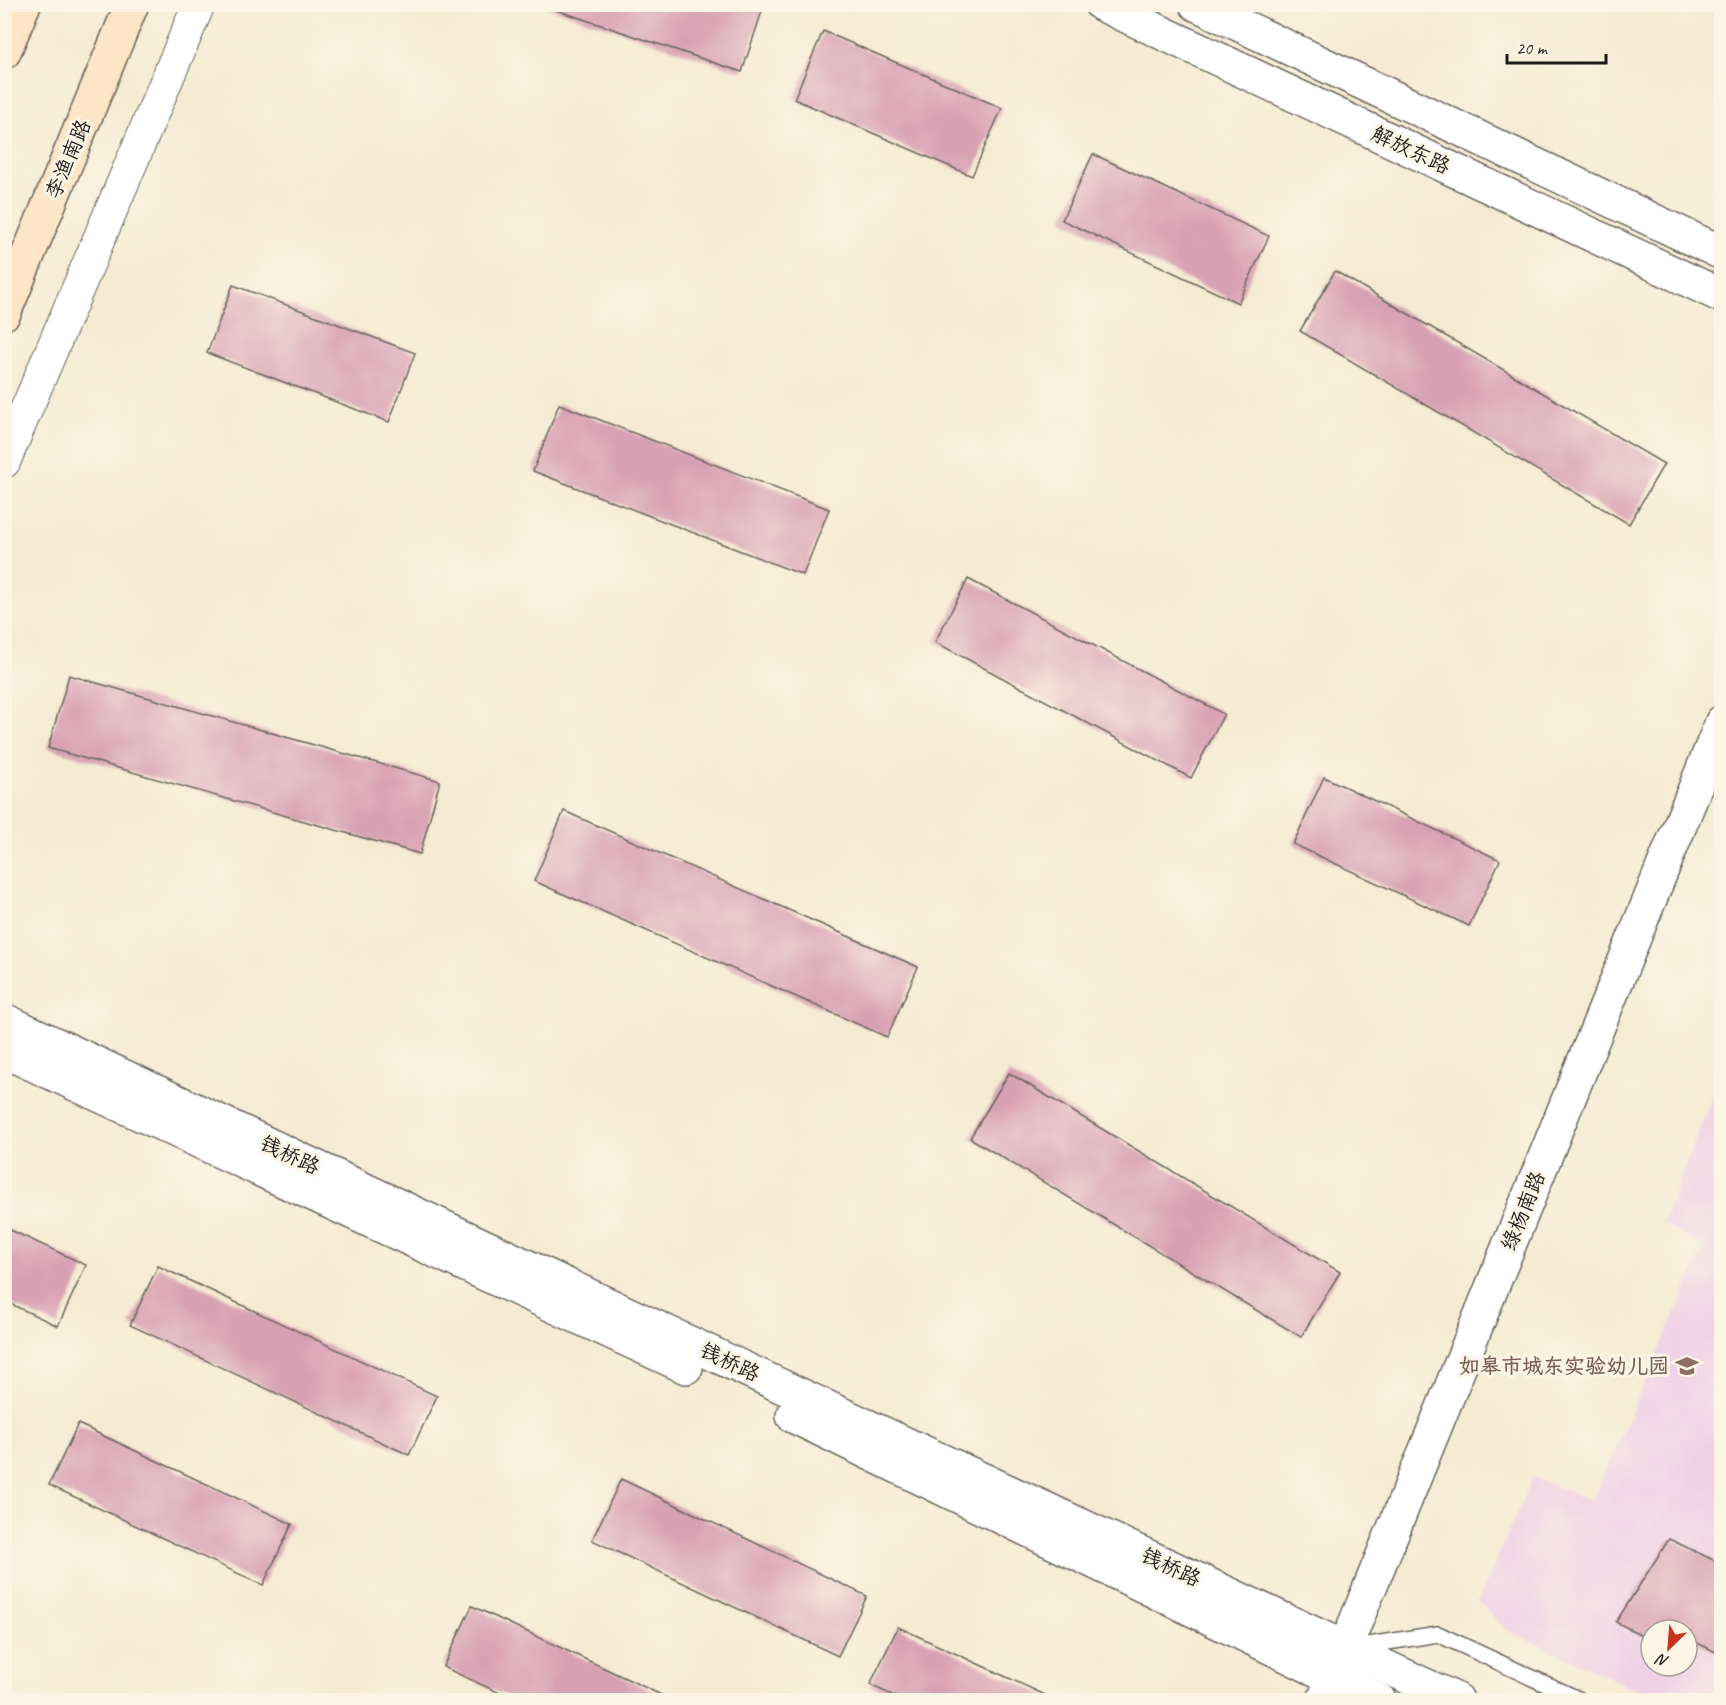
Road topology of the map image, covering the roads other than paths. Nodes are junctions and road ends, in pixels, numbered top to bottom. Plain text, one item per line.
1 (24, 4) edge
2 (132, 4) edge
3 (199, 4) edge
4 (1101, 4) edge
5 (1196, 4) edge
6 (4, 52) edge
7 (1722, 253) edge
8 (1722, 296) edge
9 (4, 313) edge
10 (4, 462) edge
11 (1722, 722) edge
12 (4, 1020) edge
13 (4, 1051) edge
14 (1345, 1648) junction
15 (1335, 1693) edge
16 (1379, 1701) edge
17 (1457, 1701) edge
18 (1580, 1701) edge

1 - 6 main road
2 - 9 main road, 李渔南路
3 - 10 street
4 - 8 street, 解放东路
5 - 7 street, 解放东路
11 - 14 street, 绿杨南路
12 - 14 street, 钱桥路
13 - 15 street, 钱桥路
14 - 15 street, 绿杨南路
14 - 17 street, 钱桥路
14 - 18 lane
15 - 16 street, 钱桥路

